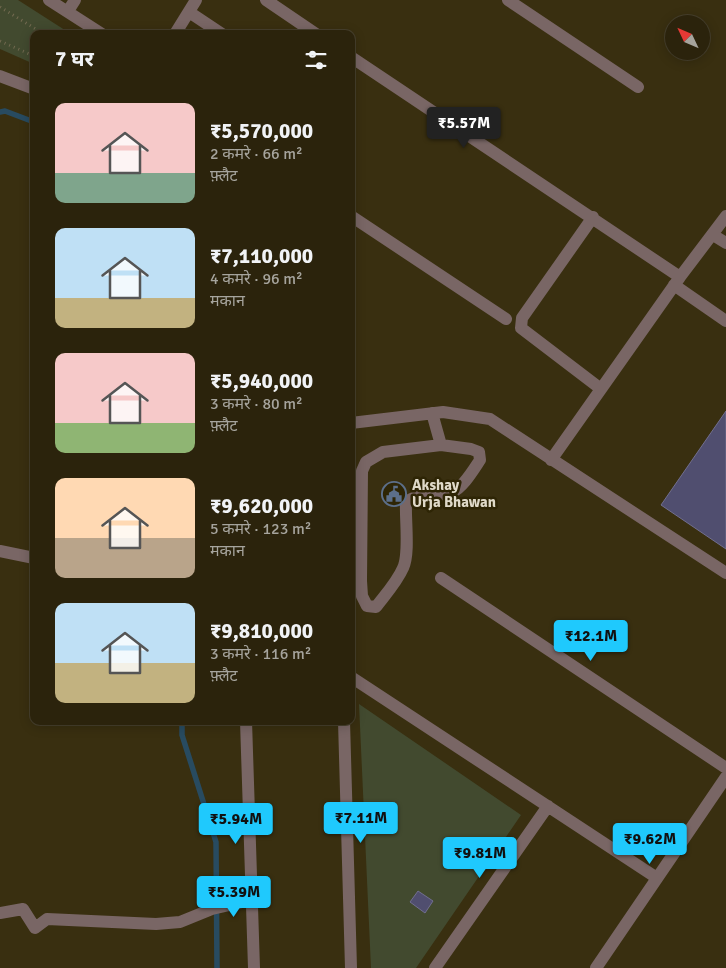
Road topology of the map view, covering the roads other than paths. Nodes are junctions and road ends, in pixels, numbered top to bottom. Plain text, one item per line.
1 (49, 0) edge
2 (75, 0) edge
3 (196, 0) edge
4 (266, 0) edge
5 (508, 0) edge
6 (68, 11) junction
7 (189, 12) junction
8 (96, 30) edge
9 (178, 30) edge
10 (216, 30) edge
11 (310, 30) edge
12 (355, 60) edge
13 (0, 76) edge
14 (30, 87) edge
15 (638, 87) dead end
16 (726, 216) edge
17 (592, 217) junction
18 (355, 219) edge
19 (713, 235) junction
20 (726, 243) edge
21 (677, 281) junction
22 (506, 319) dead end
23 (726, 322) edge
24 (601, 388) junction
25 (432, 413) junction
26 (355, 423) edge
27 (441, 445) junction
28 (551, 460) junction
29 (0, 551) edge
30 (30, 557) edge
31 (726, 573) edge
32 (441, 578) dead end
33 (355, 680) edge
34 (246, 725) edge
35 (344, 725) edge
36 (726, 768) edge
37 (726, 777) edge
38 (548, 806) junction
39 (657, 878) junction
40 (252, 900) junction
41 (0, 914) edge
42 (254, 968) edge
43 (351, 968) edge
44 (435, 968) edge
45 (596, 968) edge

1 - 6 street
2 - 6 street
3 - 7 street
4 - 11 street
5 - 15 street
6 - 8 street
7 - 9 street
7 - 10 street
12 - 17 street
13 - 14 street
16 - 19 street
17 - 21 street
17 - 24 street
18 - 22 street
19 - 20 street
19 - 21 street
21 - 23 street
21 - 24 street
24 - 28 street
25 - 26 street
25 - 27 street
25 - 28 street
27 - 27 street
28 - 31 street
29 - 30 street
32 - 36 street
33 - 38 street
34 - 40 street
35 - 43 street
37 - 39 street
38 - 39 street
38 - 44 street
39 - 45 street
40 - 41 street
40 - 42 street

